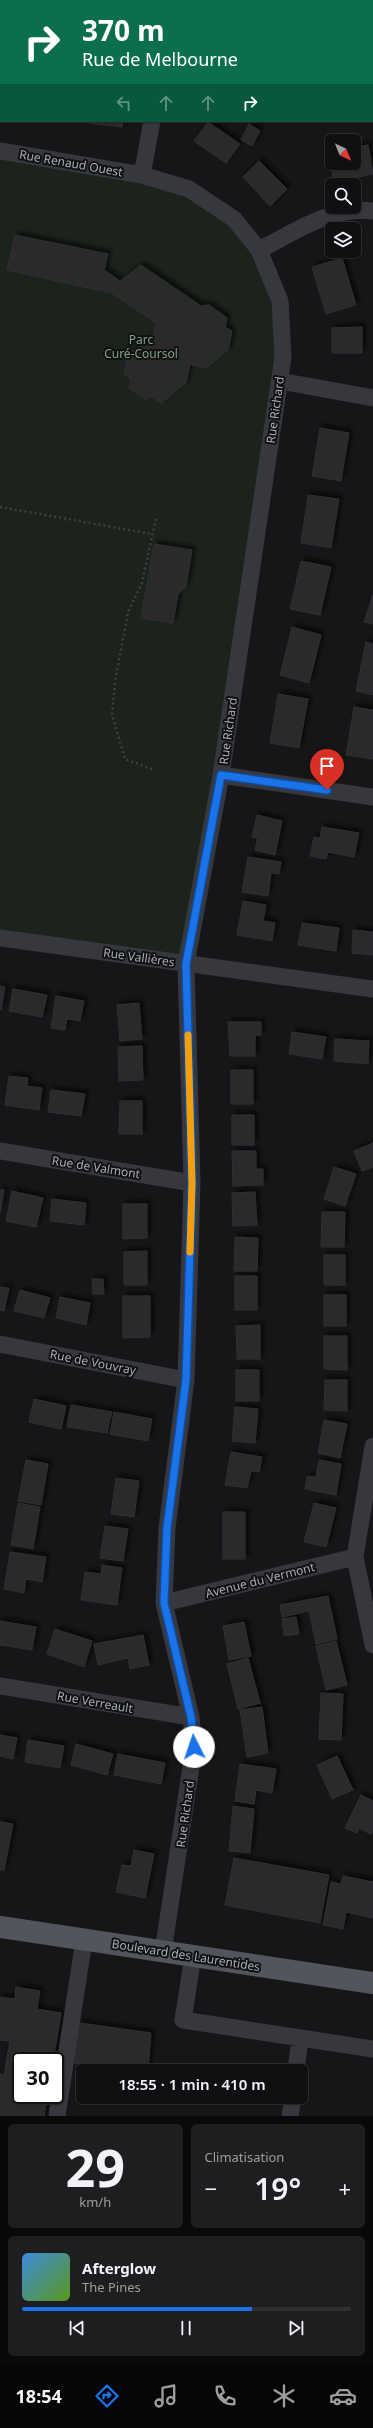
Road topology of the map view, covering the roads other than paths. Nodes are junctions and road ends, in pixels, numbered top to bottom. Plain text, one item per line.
1 (152, 122) edge
2 (0, 151) edge
3 (142, 175) junction
4 (373, 211) edge
5 (259, 250) junction
6 (280, 381) junction
7 (373, 398) edge
8 (221, 775) junction
9 (373, 797) edge
10 (0, 938) edge
11 (186, 964) junction
12 (373, 989) edge
13 (0, 1151) edge
14 (192, 1183) junction
15 (0, 1345) edge
16 (186, 1380) junction
17 (373, 1446) edge
18 (355, 1557) junction
19 (164, 1603) junction
20 (373, 1645) edge
21 (0, 1686) edge
22 (191, 1717) junction
23 (0, 1927) edge
24 (84, 1940) junction
25 (163, 1952) junction
26 (193, 1956) junction
27 (373, 1984) edge
28 (300, 2038) junction
29 (373, 2049) edge
30 (297, 2064) edge
31 (292, 2104) edge
32 (57, 2116) edge
33 (290, 2116) edge

1 - 3 street
2 - 3 street, Rue Renaud Ouest
3 - 5 street, Rue Richard
4 - 5 street
5 - 6 street, Rue Richard
6 - 7 street
6 - 8 street, Rue Richard
8 - 9 street
8 - 11 street, Rue Richard
10 - 11 street, Rue Vallières
11 - 12 street, Rue Vallières
11 - 14 street, Rue Richard
13 - 14 street, Rue de Valmont
14 - 16 street, Rue Richard
15 - 16 street, Rue de Vouvray
16 - 19 street, Rue Richard
17 - 18 street
18 - 19 street, Avenue du Vermont
18 - 20 street
19 - 22 street, Rue Richard
21 - 22 street, Rue Verreault
22 - 25 street, Rue Richard
23 - 24 main road, Boulevard des Laurentides
24 - 25 main road, Boulevard des Laurentides
24 - 32 street
25 - 26 main road, Boulevard des Laurentides
26 - 27 main road, Boulevard des Laurentides
26 - 28 street
28 - 29 street
28 - 30 street
31 - 33 street

